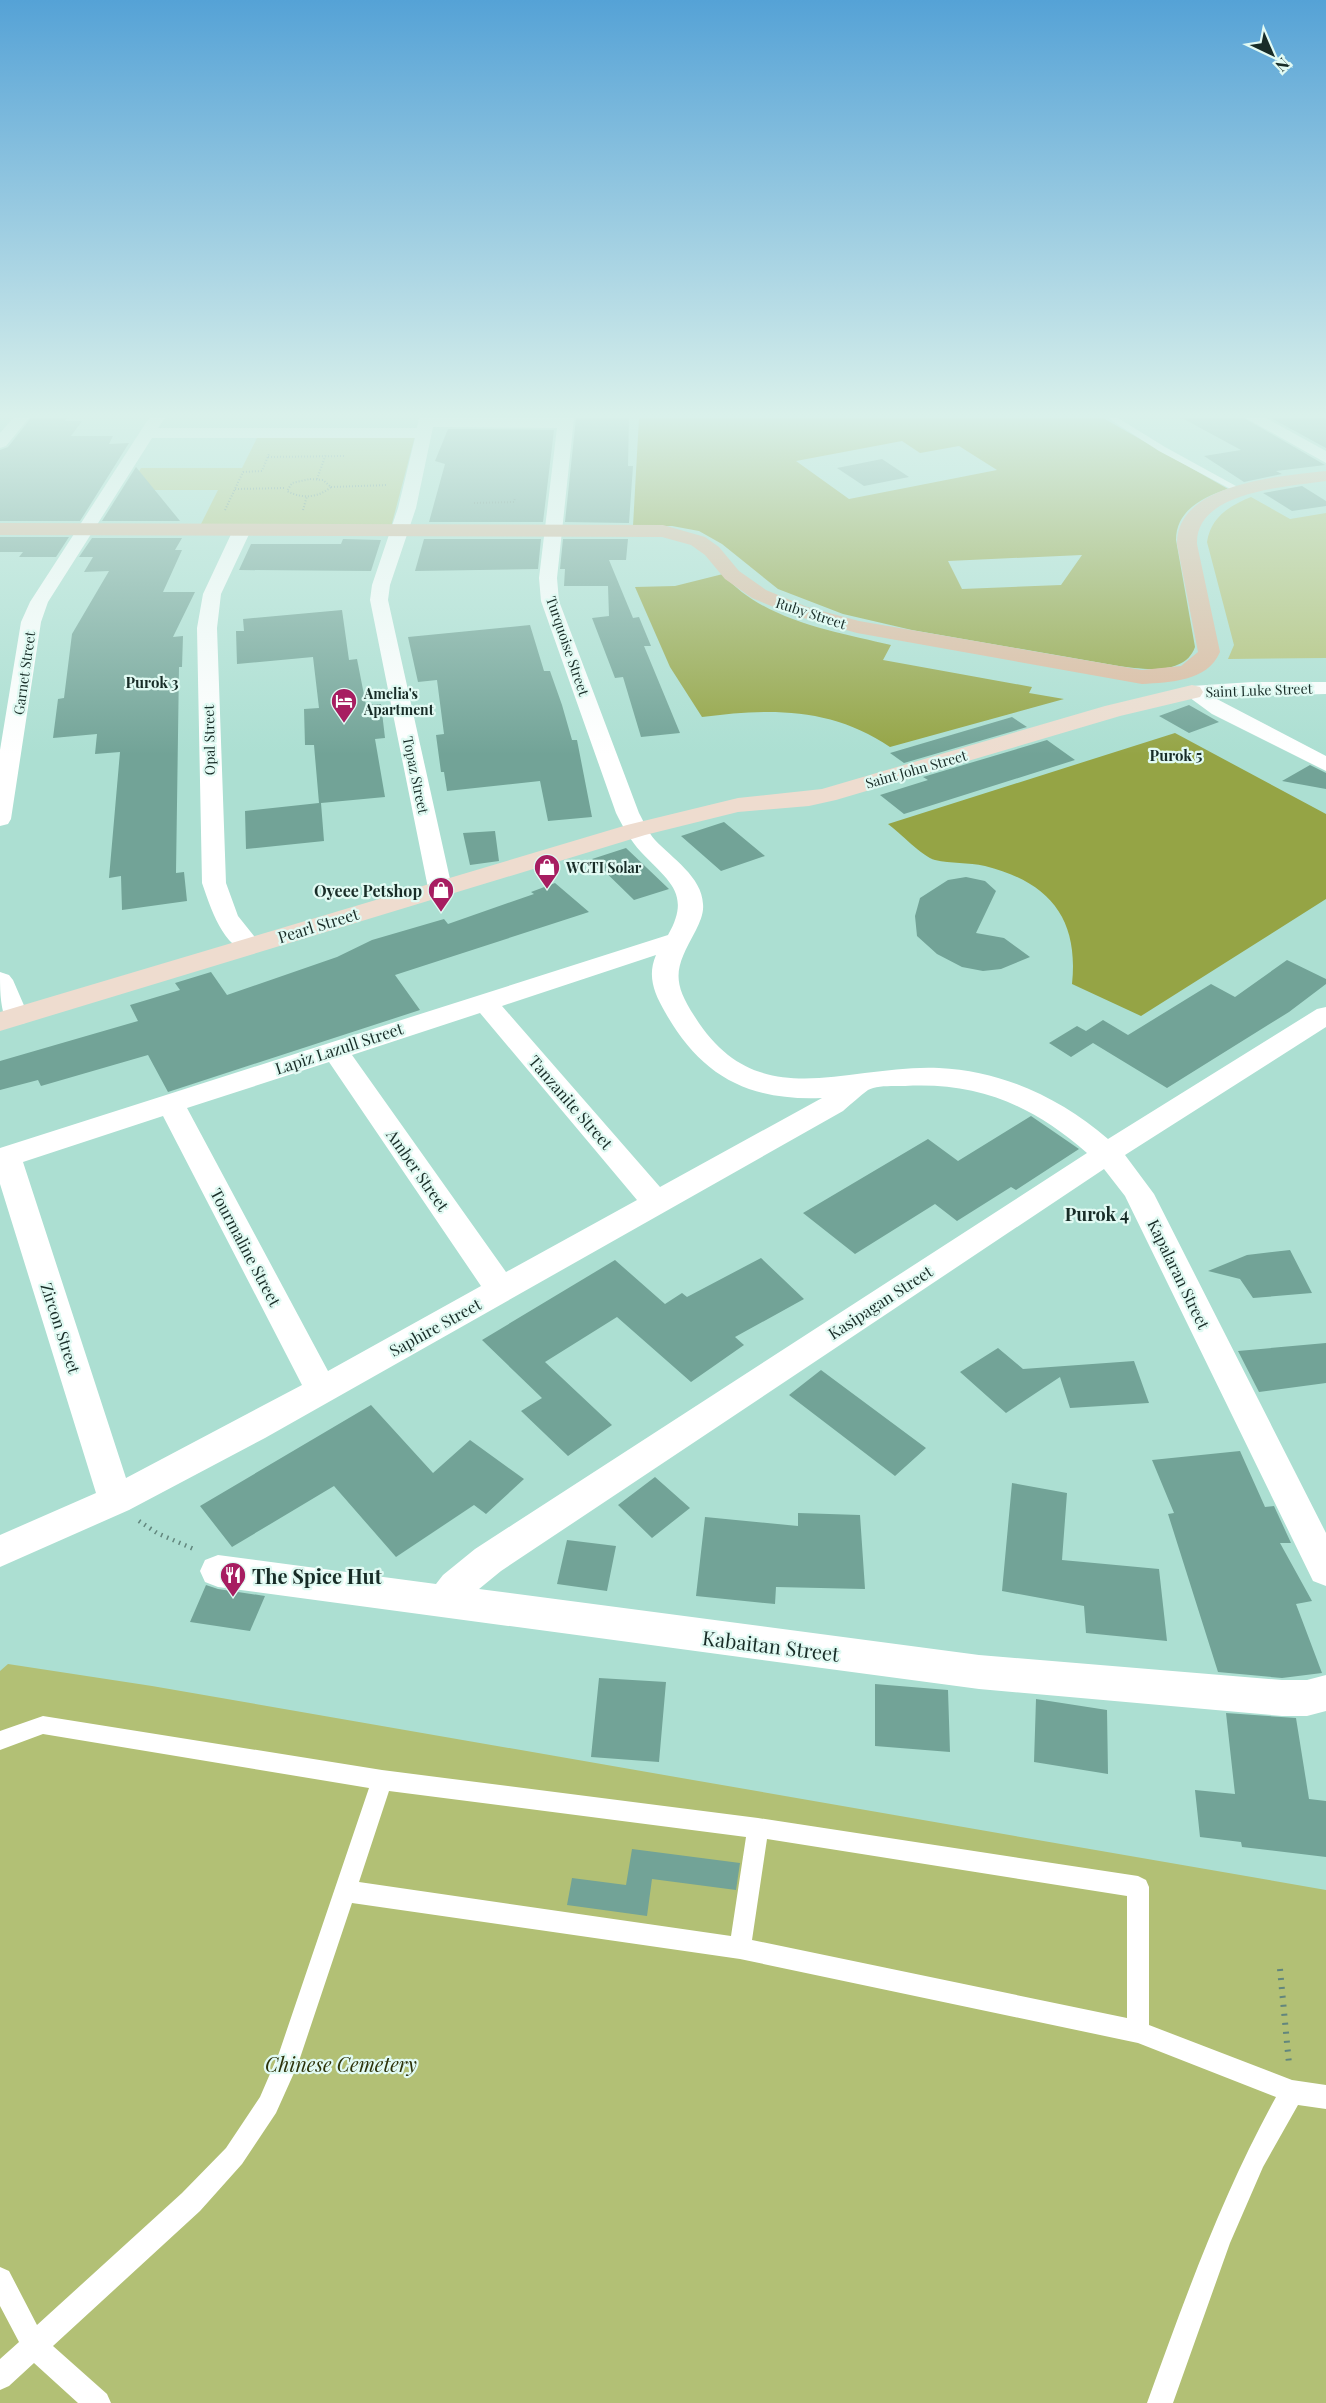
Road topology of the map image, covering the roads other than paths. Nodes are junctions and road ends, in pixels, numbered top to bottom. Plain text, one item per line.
1 (86, 530) edge
2 (242, 530) edge
3 (400, 530) edge
4 (552, 530) edge
5 (653, 530) edge
6 (1189, 530) edge
7 (1173, 675) junction
8 (1326, 688) edge
9 (1192, 692) junction
10 (1326, 764) edge
11 (0, 819) edge
12 (636, 830) junction
13 (440, 888) junction
14 (678, 940) junction
15 (249, 946) junction
16 (0, 980) edge
17 (484, 1001) junction
18 (1326, 1015) edge
19 (8, 1020) edge
20 (335, 1050) junction
21 (859, 1083) junction
22 (171, 1103) junction
23 (1107, 1153) junction
24 (3, 1158) edge
25 (657, 1203) junction
26 (501, 1290) junction
27 (322, 1390) junction
28 (116, 1500) junction
29 (0, 1552) edge
30 (210, 1562) road end
31 (1326, 1570) edge
32 (444, 1603) junction
33 (1326, 1692) edge
34 (0, 1741) edge
35 (382, 1780) junction
36 (758, 1828) junction
37 (346, 1891) junction
38 (740, 1948) junction
39 (1138, 2032) junction
40 (1292, 2092) junction
41 (1326, 2097) edge
42 (0, 2280) edge
43 (35, 2348) junction
44 (0, 2377) edge
45 (98, 2403) edge
46 (1160, 2403) edge

1 - 11 street, Garnet Street
2 - 15 street, Opal Street
3 - 13 street, Topaz Street
4 - 12 street, Turquoise Street
5 - 7 main road, Ruby Street
6 - 7 main road, Ruby Street
7 - 9 street
8 - 9 street, Saint Luke Street
9 - 10 street
9 - 12 street, Saint John Street
12 - 13 street, Pearl Street
12 - 14 street, Kapalaran Street
13 - 15 street, Pearl Street
14 - 17 street, Lapiz Lazull Street
14 - 21 street, Kapalaran Street
15 - 19 street, Pearl Street
16 - 19 street
17 - 20 street, Lapiz Lazull Street
17 - 25 street, Tanzanite Street
18 - 23 street, Kasipagan Street
20 - 22 street, Lapiz Lazull Street
20 - 26 street, Amber Street
21 - 23 street, Kapalaran Street
21 - 25 street, Saphire Street
22 - 24 street, Lapiz Lazull Street
22 - 27 street, Tourmaline Street
23 - 31 street, Kapalaran Street
23 - 32 street, Kasipagan Street
24 - 28 street, Zircon Street
25 - 26 street, Saphire Street
26 - 27 street, Saphire Street
27 - 28 street, Saphire Street
28 - 29 street, Saphire Street
30 - 32 street, Kabaitan Street
32 - 33 street, Kabaitan Street
34 - 35 lane
35 - 36 lane
35 - 37 lane
36 - 38 lane
36 - 39 lane
37 - 38 lane
37 - 43 lane
38 - 39 lane
39 - 40 lane
40 - 41 lane
40 - 46 lane
42 - 43 lane
43 - 44 lane
43 - 45 lane

